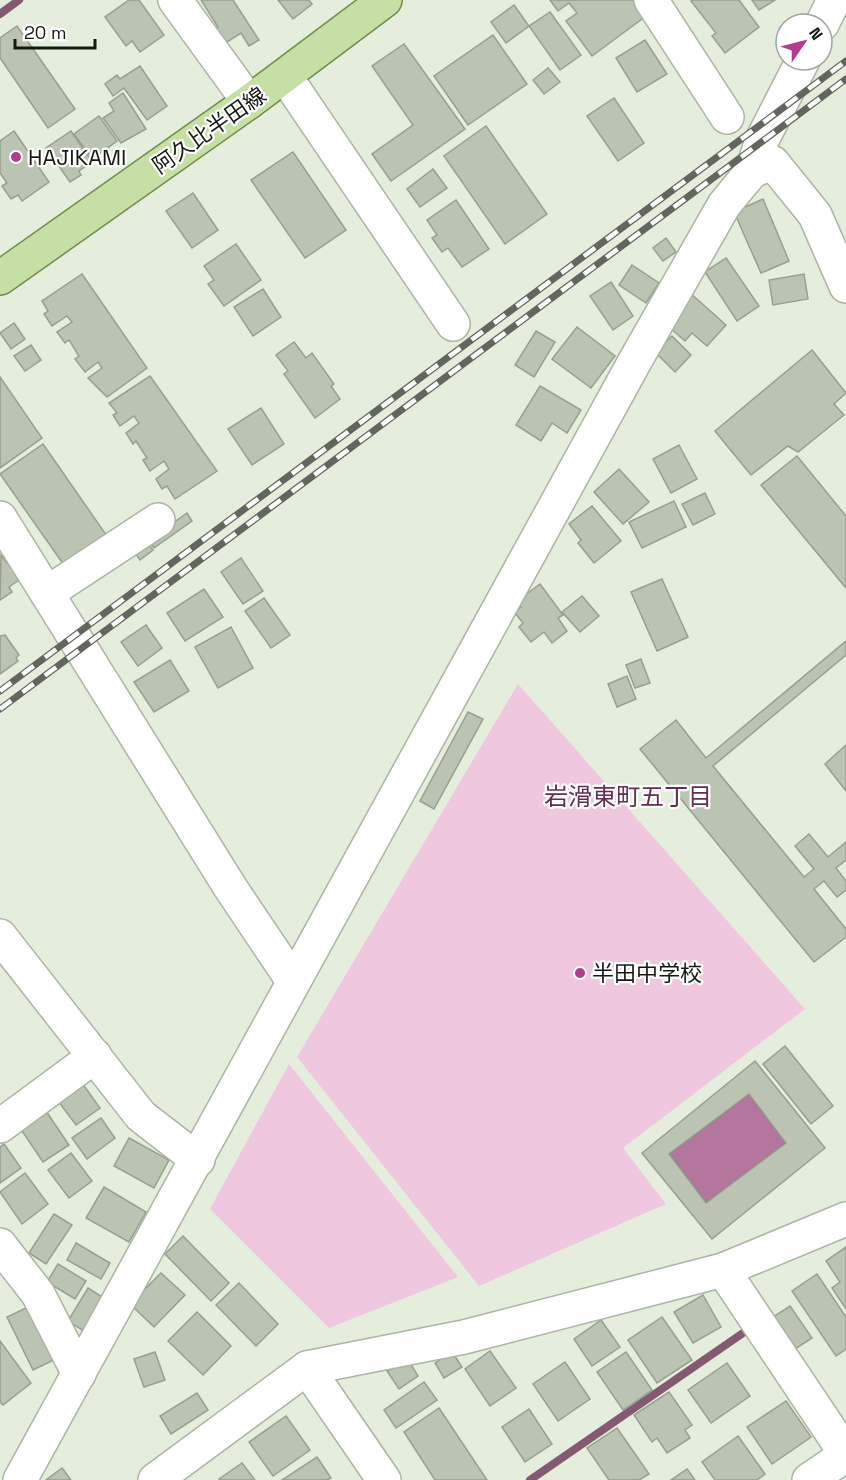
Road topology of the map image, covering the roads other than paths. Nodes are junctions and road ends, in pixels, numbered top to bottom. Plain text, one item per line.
1 (175, 0) edge
2 (385, 0) edge
3 (651, 0) edge
4 (797, 72) edge
5 (285, 76) junction
6 (788, 89) junction
7 (249, 102) junction
8 (752, 171) junction
9 (0, 278) edge
10 (846, 286) edge
11 (453, 324) dead end
12 (0, 518) edge
13 (158, 520) dead end
14 (47, 592) junction
15 (0, 936) edge
16 (293, 981) junction
17 (95, 1056) junction
18 (0, 1126) edge
19 (198, 1160) junction
20 (846, 1219) edge
21 (0, 1245) edge
22 (723, 1270) junction
23 (307, 1368) junction
24 (79, 1374) junction
25 (846, 1454) edge
26 (20, 1480) edge
27 (154, 1480) edge
28 (384, 1480) edge
29 (809, 1480) edge

1 - 7 street
2 - 5 main road, 阿久比半田線
3 - 6 street
4 - 6 street
5 - 7 main road, 阿久比半田線
5 - 11 street
6 - 8 street
7 - 9 main road, 阿久比半田線
8 - 10 street
8 - 16 street
12 - 14 street
13 - 14 street
14 - 16 street
15 - 17 street
16 - 19 street
17 - 18 street
17 - 19 street
19 - 24 street
20 - 22 street
21 - 24 street
22 - 23 street
22 - 25 street
23 - 27 street
23 - 28 street
24 - 26 street
25 - 29 street

